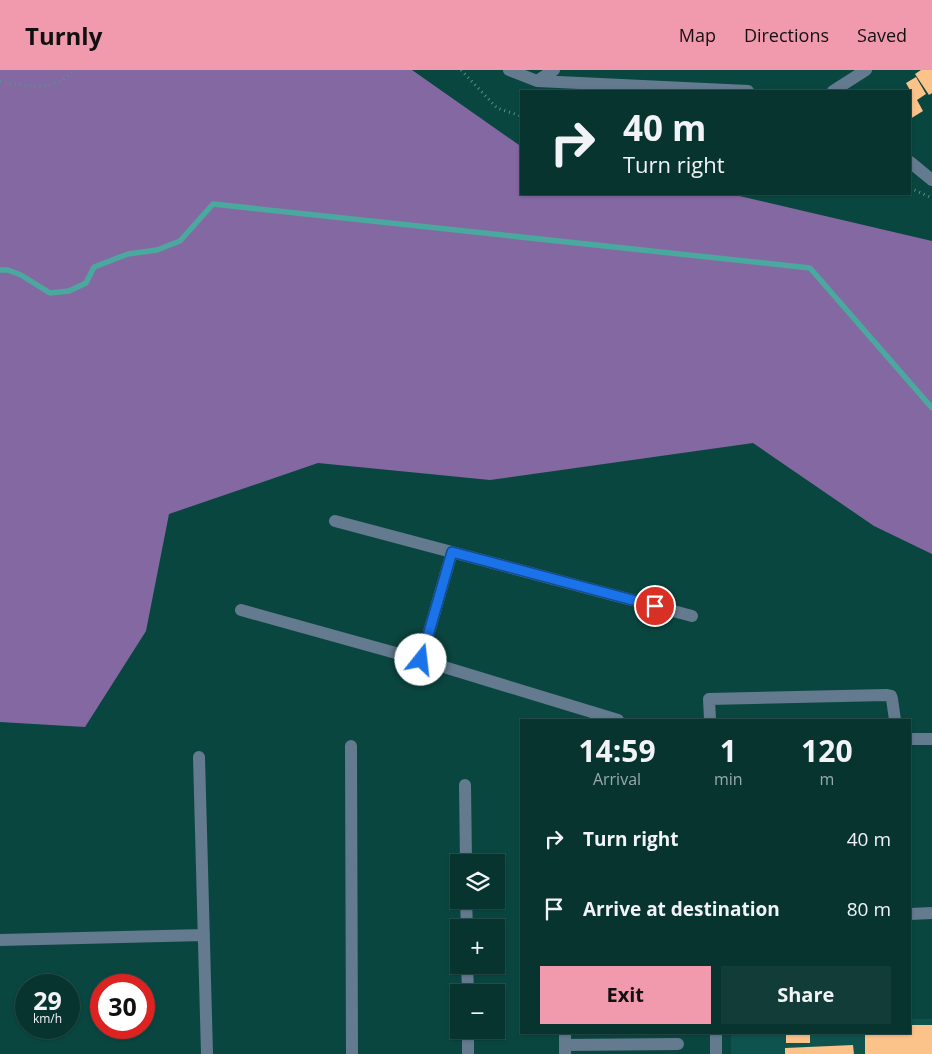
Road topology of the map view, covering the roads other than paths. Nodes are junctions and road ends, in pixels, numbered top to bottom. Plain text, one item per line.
1 (509, 70) edge
2 (554, 70) edge
3 (866, 70) edge
4 (537, 81) junction
5 (727, 90) edge
6 (835, 90) edge
7 (911, 163) edge
8 (932, 180) edge
9 (335, 521) dead end
10 (452, 552) junction
11 (241, 610) dead end
12 (692, 616) dead end
13 (421, 660) junction
14 (615, 719) edge
15 (710, 719) edge
16 (895, 719) edge
17 (911, 739) edge
18 (932, 739) edge
19 (351, 746) dead end
20 (199, 757) dead end
21 (465, 785) dead end
22 (466, 854) edge
23 (932, 913) edge
24 (911, 914) edge
25 (204, 935) junction
26 (0, 940) edge
27 (716, 1034) edge
28 (468, 1039) edge
29 (565, 1044) edge
30 (678, 1044) dead end
31 (206, 1054) edge
32 (352, 1054) edge
33 (468, 1054) edge
34 (716, 1054) edge

1 - 4 street
2 - 4 street
3 - 6 street
4 - 5 street
7 - 8 street
9 - 10 street
10 - 12 street
10 - 13 street
11 - 13 street
13 - 14 street
15 - 16 street
17 - 18 street
19 - 32 street
20 - 25 street
21 - 22 street
23 - 24 street
25 - 26 street
25 - 31 street
27 - 34 street
28 - 33 street
29 - 30 street

